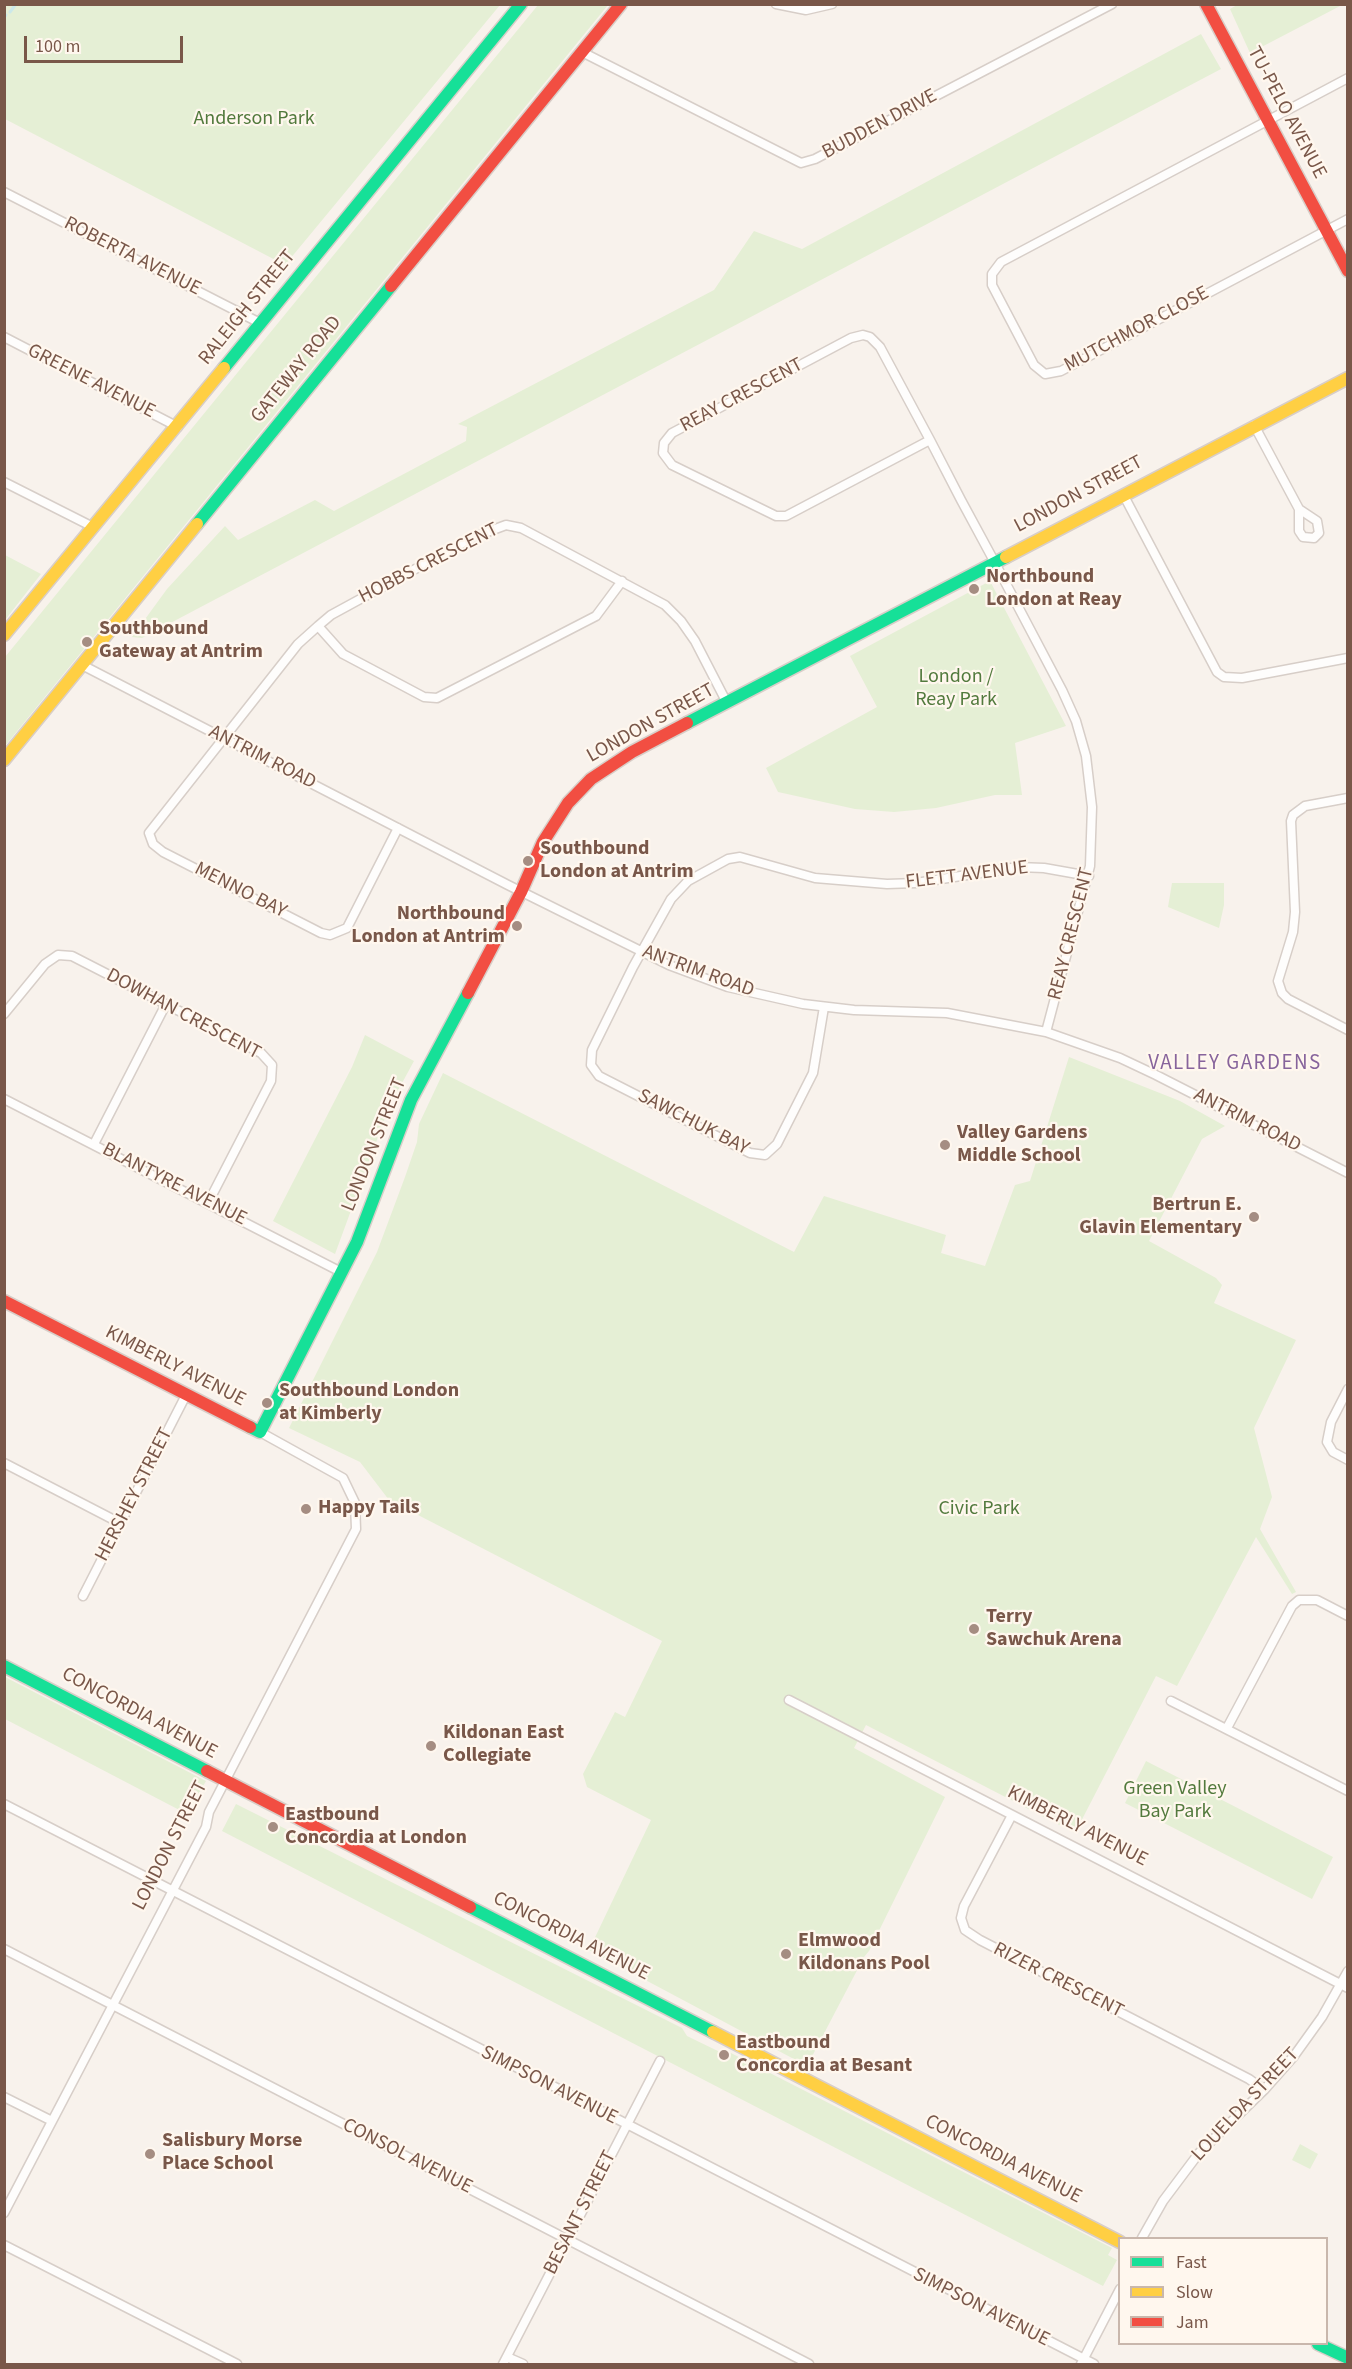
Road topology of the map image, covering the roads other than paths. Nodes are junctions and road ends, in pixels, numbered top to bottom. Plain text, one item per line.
1 (521, 4) edge
2 (621, 4) edge
3 (777, 4) edge
4 (832, 4) edge
5 (1112, 4) edge
6 (1206, 4) edge
7 (582, 52) junction
8 (1347, 78) edge
9 (1269, 121) junction
10 (4, 192) edge
11 (1347, 219) edge
12 (1326, 230) junction
13 (1347, 271) edge
14 (260, 323) junction
15 (4, 337) edge
16 (1347, 378) edge
17 (1254, 425) junction
18 (178, 427) junction
19 (930, 440) junction
20 (4, 482) edge
21 (1123, 494) junction
22 (1299, 508) dead end
23 (93, 527) junction
24 (994, 561) junction
25 (622, 581) junction
26 (318, 626) junction
27 (4, 635) edge
28 (1347, 658) edge
29 (82, 665) junction
30 (727, 703) junction
31 (223, 738) junction
32 (4, 760) edge
33 (1347, 798) edge
34 (398, 828) junction
35 (1089, 876) junction
36 (521, 892) junction
37 (642, 953) junction
38 (166, 1004) junction
39 (824, 1007) junction
40 (4, 1014) edge
41 (1347, 1030) edge
42 (1046, 1032) junction
43 (4, 1099) edge
44 (94, 1144) junction
45 (1347, 1173) edge
46 (208, 1203) junction
47 (343, 1273) junction
48 (4, 1301) edge
49 (1347, 1389) edge
50 (186, 1395) junction
51 (260, 1432) junction
52 (1347, 1460) edge
53 (4, 1463) edge
54 (328, 1468) joint
55 (120, 1523) junction
56 (83, 1596) dead end
57 (1347, 1616) edge
58 (4, 1666) edge
59 (789, 1700) dead end
60 (1171, 1701) dead end
61 (1227, 1728) junction
62 (225, 1782) junction
63 (1347, 1791) edge
64 (4, 1804) edge
65 (1012, 1815) junction
66 (172, 1890) junction
67 (4, 1949) edge
68 (1347, 1971) edge
69 (1344, 1986) edge
70 (112, 2005) junction
71 (660, 2061) dead end
72 (1264, 2090) junction
73 (4, 2097) edge
74 (52, 2121) junction
75 (627, 2126) junction
76 (4, 2213) edge
77 (1143, 2237) edge
78 (567, 2240) junction
79 (1118, 2241) edge
80 (4, 2245) edge
81 (1118, 2291) edge
82 (1322, 2345) edge
83 (1346, 2358) edge
84 (505, 2361) edge
85 (1082, 2362) edge
86 (237, 2364) edge
87 (523, 2364) edge
88 (809, 2364) edge
89 (1094, 2364) edge

1 - 14 street, RALEIGH STREET
2 - 7 street, GATEWAY ROAD
3 - 4 street
5 - 7 street, BUDDEN DRIVE
6 - 9 street, TU-PELO AVENUE
7 - 29 street, GATEWAY ROAD
8 - 9 street, MUTCHMOR CLOSE
9 - 12 street, TU-PELO AVENUE
9 - 12 street, MUTCHMOR CLOSE
10 - 14 street, ROBERTA AVENUE
11 - 12 street, MUTCHMOR CLOSE
12 - 13 street, TU-PELO AVENUE
14 - 18 street, RALEIGH STREET
15 - 18 street, GREENE AVENUE
16 - 17 street, LONDON STREET
17 - 21 street, LONDON STREET
17 - 22 street
18 - 23 street, RALEIGH STREET
19 - 19 street, REAY CRESCENT
19 - 24 street, REAY CRESCENT
20 - 23 street
21 - 24 street, LONDON STREET
21 - 28 street
23 - 27 street, RALEIGH STREET
24 - 30 street, LONDON STREET
24 - 35 street, REAY CRESCENT
25 - 26 street, HOBBS CRESCENT
25 - 26 street
25 - 30 street, HOBBS CRESCENT
26 - 31 street, HOBBS CRESCENT
29 - 31 street, ANTRIM ROAD
29 - 32 street, GATEWAY ROAD
30 - 36 street, LONDON STREET
31 - 34 street, ANTRIM ROAD
31 - 34 street, MENNO BAY
33 - 41 street
34 - 36 street, ANTRIM ROAD
35 - 37 street, FLETT AVENUE
35 - 42 street, REAY CRESCENT
36 - 37 street, ANTRIM ROAD
36 - 47 street, LONDON STREET
37 - 39 street, ANTRIM ROAD
37 - 39 street, SAWCHUK BAY
38 - 40 street, DOWHAN CRESCENT
38 - 44 street
38 - 46 street, DOWHAN CRESCENT
39 - 42 street, ANTRIM ROAD
42 - 45 street, ANTRIM ROAD
43 - 44 street, BLANTYRE AVENUE
44 - 46 street, BLANTYRE AVENUE
46 - 47 street, BLANTYRE AVENUE
47 - 51 street, LONDON STREET
48 - 50 street, KIMBERLY AVENUE
49 - 52 street
50 - 51 street, KIMBERLY AVENUE
50 - 55 street, HERSHEY STREET
51 - 54 street, KIMBERLY AVENUE
53 - 55 street
54 - 62 street, LONDON STREET
55 - 56 street, HERSHEY STREET
57 - 61 street
58 - 62 street, CONCORDIA AVENUE
59 - 65 street, KIMBERLY AVENUE
60 - 61 street
61 - 63 street
62 - 66 street, LONDON STREET
62 - 79 street, CONCORDIA AVENUE
64 - 66 street, SIMPSON AVENUE
65 - 69 street, KIMBERLY AVENUE
65 - 72 street, RIZER CRESCENT
66 - 70 street, LONDON STREET
66 - 75 street, SIMPSON AVENUE
67 - 70 street, CONSOL AVENUE
68 - 69 street, LOUELDA STREET
69 - 72 street, LOUELDA STREET
70 - 74 street, LONDON STREET
70 - 78 street, CONSOL AVENUE
71 - 75 street, BESANT STREET
72 - 77 street, LOUELDA STREET
73 - 74 street
74 - 76 street, LONDON STREET
75 - 78 street, BESANT STREET
75 - 85 street, SIMPSON AVENUE
78 - 84 street, BESANT STREET
78 - 88 street, CONSOL AVENUE
80 - 86 street
81 - 85 street
82 - 83 street
84 - 87 street
85 - 89 street, SIMPSON AVENUE

